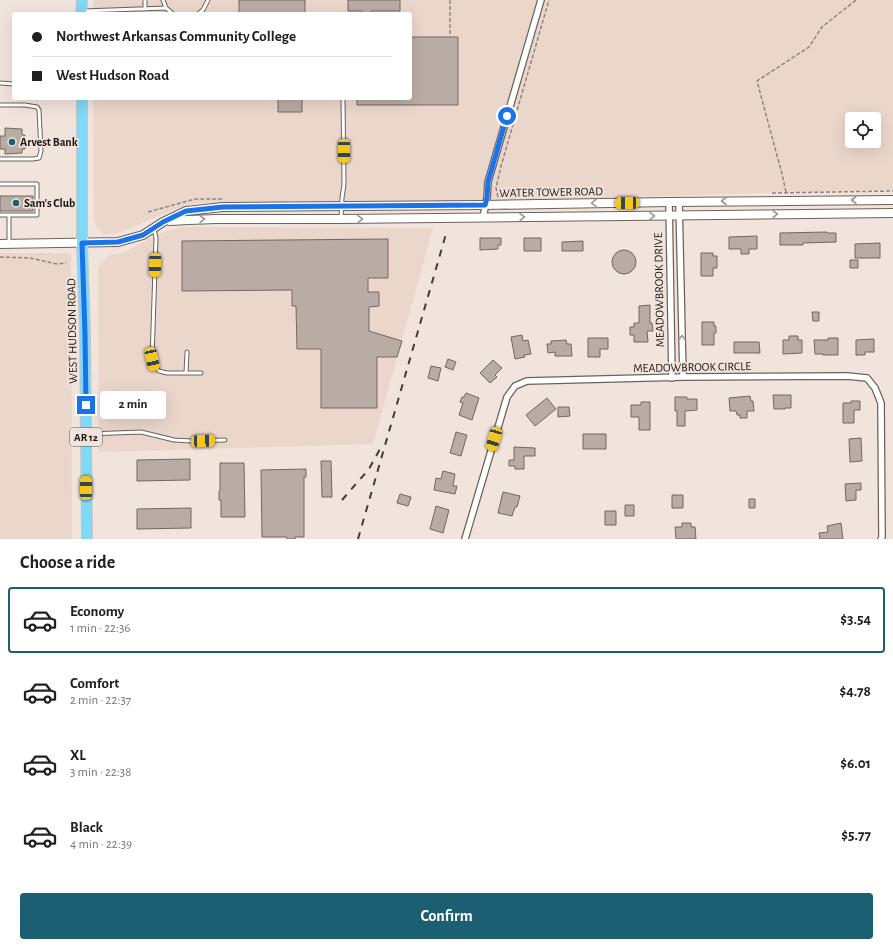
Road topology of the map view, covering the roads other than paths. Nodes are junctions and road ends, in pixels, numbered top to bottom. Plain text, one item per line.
1 (82, 0) edge
2 (145, 0) edge
3 (163, 0) edge
4 (208, 0) edge
5 (541, 0) edge
6 (166, 8) junction
7 (145, 9) junction
8 (81, 12) edge
9 (171, 12) edge
10 (200, 12) edge
11 (0, 83) edge
12 (12, 84) edge
13 (82, 100) edge
14 (343, 100) edge
15 (0, 104) edge
16 (0, 159) edge
17 (0, 184) edge
18 (893, 200) edge
19 (669, 202) junction
20 (679, 202) junction
21 (485, 205) junction
22 (341, 206) junction
23 (893, 213) edge
24 (0, 215) edge
25 (9, 215) junction
26 (669, 216) junction
27 (680, 216) junction
28 (483, 218) junction
29 (341, 220) junction
30 (163, 222) junction
31 (154, 228) junction
32 (82, 243) junction
33 (0, 244) edge
34 (9, 244) junction
35 (187, 352) dead end
36 (186, 373) junction
37 (201, 373) dead end
38 (683, 377) junction
39 (672, 378) junction
40 (86, 434) junction
41 (225, 440) dead end
42 (87, 539) edge
43 (465, 539) edge
44 (881, 539) edge

1 - 8 highway
2 - 7 lane
3 - 6 lane
4 - 10 lane
5 - 21 street
6 - 7 lane
6 - 9 lane
7 - 8 lane
11 - 12 lane
13 - 32 highway, AR 12
14 - 22 lane
15 - 16 lane
17 - 25 lane
18 -> 20 street, WATER TOWER ROAD
19 - 20 street, WATER TOWER ROAD
19 -> 21 street, WATER TOWER ROAD
19 - 26 street, MEADOWBROOK DRIVE
20 - 27 street, MEADOWBROOK DRIVE
21 - 22 street, WATER TOWER ROAD
21 - 28 street
22 - 29 lane
22 - 30 street, WATER TOWER ROAD
27 -> 23 street, WATER TOWER ROAD
24 - 25 lane
25 - 34 lane
26 - 27 street, WATER TOWER ROAD
28 -> 26 street, WATER TOWER ROAD
26 - 39 street, MEADOWBROOK DRIVE
38 -> 27 street, MEADOWBROOK DRIVE
29 -> 28 street, WATER TOWER ROAD
30 -> 29 street, WATER TOWER ROAD
30 - 31 street, WATER TOWER ROAD
31 - 32 street, WATER TOWER ROAD
31 - 36 lane
32 - 34 street, WATER TOWER ROAD
32 - 40 highway, WEST HUDSON ROAD / AR 12
33 - 34 street, WATER TOWER ROAD
35 - 36 lane
36 - 37 lane
38 - 39 street, MEADOWBROOK CIRCLE
38 - 44 street, MEADOWBROOK CIRCLE
39 - 43 street, MEADOWBROOK CIRCLE
40 - 41 lane
40 - 42 highway, WEST HUDSON ROAD / AR 12

